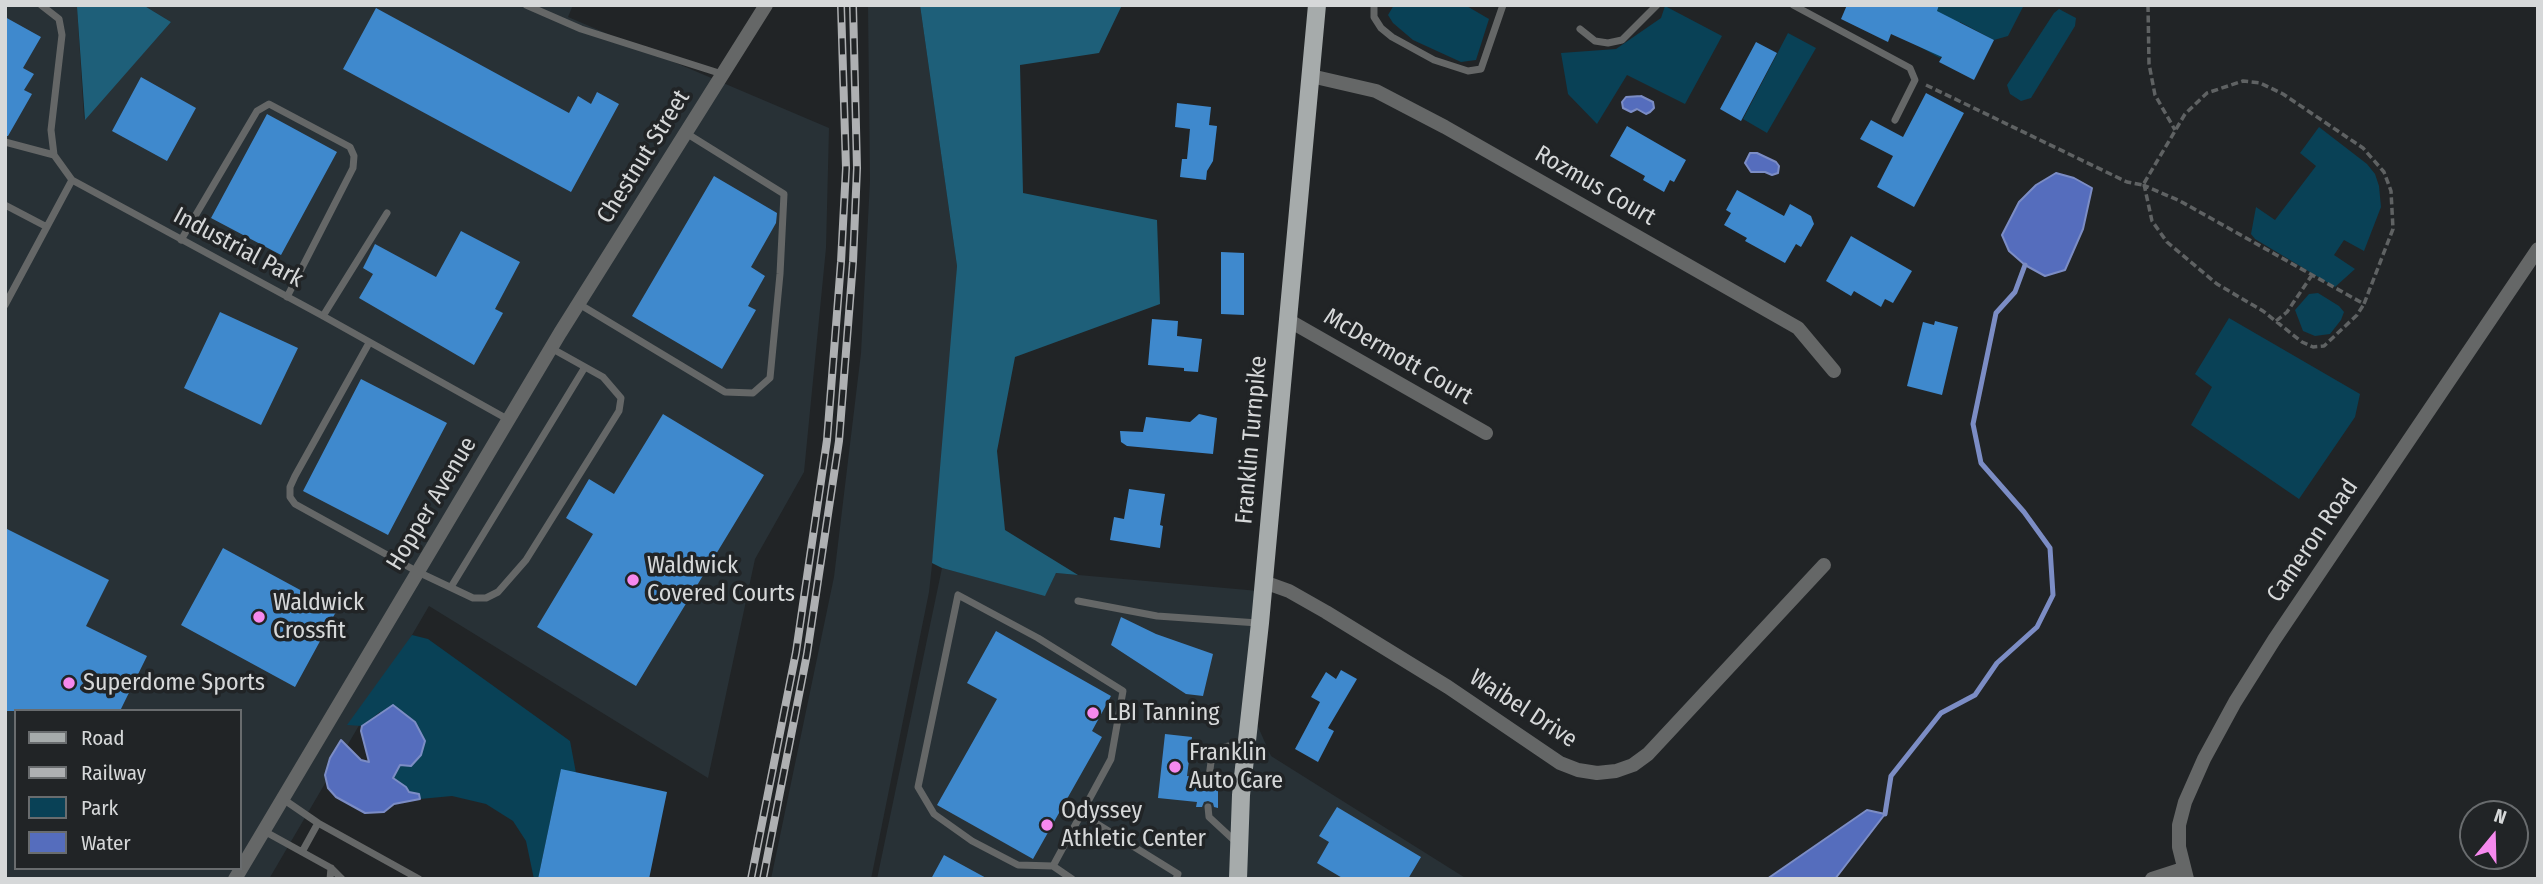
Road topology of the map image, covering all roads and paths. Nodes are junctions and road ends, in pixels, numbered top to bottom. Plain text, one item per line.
1 (41, 5) edge
2 (526, 5) edge
3 (766, 5) edge
4 (1318, 5) edge
5 (1374, 5) edge
6 (1503, 5) edge
7 (1657, 5) edge
8 (1793, 5) edge
9 (2148, 5) edge
10 (1580, 29) dead end
11 (722, 74) junction
12 (1311, 76) junction
13 (1915, 80) junction
14 (1895, 120) dead end
15 (2175, 130) junction
16 (686, 133) junction
17 (5, 142) edge
18 (54, 155) junction
19 (72, 180) junction
20 (2144, 184) junction
21 (5, 205) edge
22 (387, 213) dead end
23 (47, 228) junction
24 (181, 240) junction
25 (2538, 249) edge
26 (2312, 275) junction
27 (287, 297) junction
28 (578, 304) junction
29 (2364, 304) junction
30 (5, 305) edge
31 (323, 316) junction
32 (1288, 320) junction
33 (2276, 321) junction
34 (560, 333) joint
35 (369, 343) junction
36 (551, 348) junction
37 (585, 367) junction
38 (1835, 371) dead end
39 (509, 421) junction
40 (1486, 433) dead end
41 (1824, 565) dead end
42 (418, 572) junction
43 (1264, 582) junction
44 (450, 587) junction
45 (1078, 601) dead end
46 (1260, 623) junction
47 (1245, 748) junction
48 (1209, 777) dead end
49 (282, 799) junction
50 (1208, 807) dead end
51 (1082, 814) junction
52 (318, 823) junction
53 (263, 831) junction
54 (1239, 845) junction
55 (302, 852) junction
56 (1053, 866) junction
57 (242, 867) edge
58 (331, 868) junction
59 (2185, 874) edge
60 (330, 879) edge
61 (342, 879) edge
62 (419, 879) edge
63 (1072, 879) edge
64 (1176, 879) edge
65 (1238, 879) edge
66 (2152, 879) edge

1 - 18 lane
2 - 11 lane
3 - 11 street, Chestnut Street
4 - 12 main road, Franklin Turnpike
5 - 6 lane
7 - 10 lane
8 - 13 lane
9 - 15 path
11 - 16 street, Chestnut Street
12 - 32 main road, Franklin Turnpike
12 - 38 street, Rozmus Court
13 - 14 lane
13 - 20 path
15 - 20 path
15 - 29 path
16 - 28 street, Chestnut Street
16 - 28 lane
17 - 18 lane
18 - 19 lane
19 - 23 lane
19 - 24 lane, Industrial Park
20 - 26 path
20 - 33 path
21 - 23 lane
22 - 31 lane
23 - 30 lane
24 - 27 lane, Industrial Park
24 - 27 lane
25 - 59 street, Cameron Road
26 - 29 path
26 - 33 path
27 - 31 lane, Industrial Park
28 - 34 street, Chestnut Street
29 - 33 path
31 - 35 lane, Industrial Park
32 - 40 street, McDermott Court
32 - 43 main road, Franklin Turnpike
34 - 36 street, Hopper Avenue
35 - 39 lane, Industrial Park
35 - 42 lane
36 - 37 lane
36 - 39 street, Hopper Avenue
37 - 44 lane
37 - 44 lane
39 - 42 street, Hopper Avenue
41 - 43 street, Waibel Drive
42 - 44 lane
42 - 49 street, Hopper Avenue
43 - 46 main road, Franklin Turnpike
45 - 46 lane
46 - 47 main road, Franklin Turnpike
47 - 48 lane
47 - 54 main road, Franklin Turnpike
49 - 52 lane
49 - 53 street, Hopper Avenue
50 - 54 lane
51 - 56 lane
51 - 56 lane
51 - 64 lane
52 - 55 lane
52 - 62 lane
53 - 55 lane
53 - 57 street, Hopper Avenue
54 - 65 main road, Franklin Turnpike
55 - 58 lane
56 - 63 lane
58 - 60 lane
58 - 61 lane
59 - 66 street

